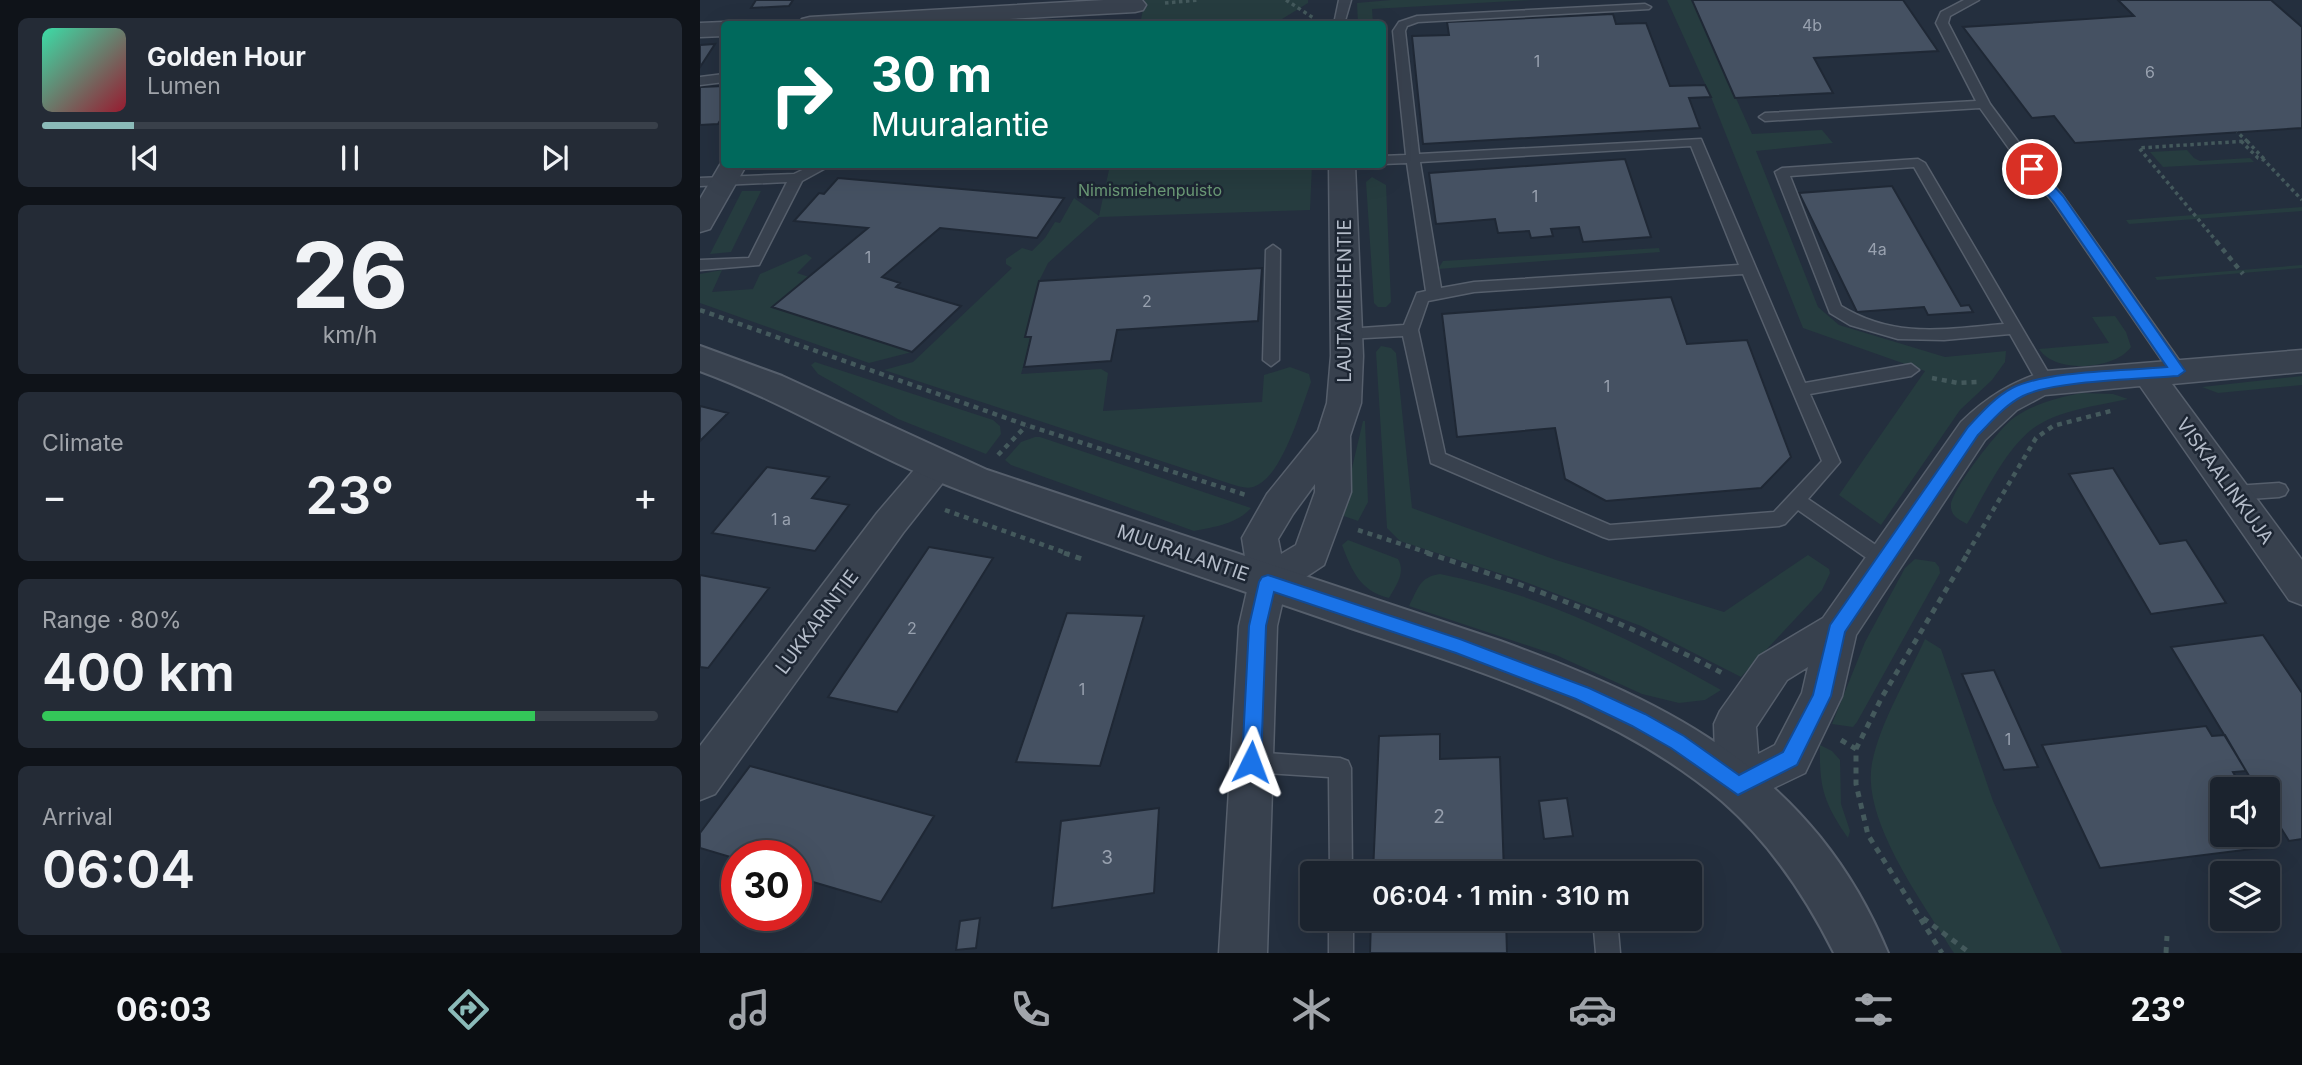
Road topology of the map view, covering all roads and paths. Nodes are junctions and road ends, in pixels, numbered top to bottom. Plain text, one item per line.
1 (827, 0) edge
2 (1286, 0) edge
3 (1345, 0) edge
4 (1973, 0) edge
5 (1135, 5) dead end
6 (1646, 7) dead end
7 (814, 21) edge
8 (863, 21) edge
9 (1318, 21) edge
10 (1340, 21) edge
11 (721, 29) edge
12 (700, 30) edge
13 (721, 78) edge
14 (700, 81) edge
15 (1984, 104) junction
16 (1765, 117) dead end
17 (2237, 132) dead end
18 (2244, 141) junction
19 (1413, 158) junction
20 (1386, 160) edge
21 (818, 168) edge
22 (1342, 168) edge
23 (720, 176) edge
24 (796, 178) junction
25 (2302, 200) edge
26 (700, 223) edge
27 (1273, 250) dead end
28 (700, 265) edge
29 (1748, 268) junction
30 (2243, 274) dead end
31 (1434, 295) junction
32 (700, 310) edge
33 (2014, 328) junction
34 (1410, 330) junction
35 (1347, 334) junction
36 (700, 358) edge
37 (1271, 360) dead end
38 (2302, 361) edge
39 (1911, 370) joint
40 (2042, 376) junction
41 (2165, 382) junction
42 (1800, 390) junction
43 (1334, 436) junction
44 (937, 466) junction
45 (2279, 490) dead end
46 (2235, 494) junction
47 (1797, 500) junction
48 (1279, 504) junction
49 (1325, 519) junction
50 (1885, 561) junction
51 (1268, 582) junction
52 (2302, 589) edge
53 (1837, 630) junction
54 (1755, 692) junction
55 (1811, 721) junction
56 (716, 731) edge
57 (1856, 749) junction
58 (1251, 762) junction
59 (700, 780) edge
60 (1738, 785) junction
61 (1340, 861) edge
62 (1920, 916) junction
63 (1341, 931) edge
64 (1606, 931) edge
65 (2167, 936) dead end
66 (1243, 953) edge
67 (1341, 953) edge
68 (1608, 953) edge
69 (1862, 953) edge
70 (1942, 953) edge
71 (1970, 953) edge
72 (2166, 953) edge

1 - 7 street
2 - 9 path
3 - 10 lane
4 - 15 lane
5 - 8 street
6 - 19 lane
11 - 12 street
13 - 14 lane
15 - 16 lane
15 - 41 lane
17 - 18 path
18 - 25 path
18 - 30 path
19 - 20 lane
19 - 29 lane
19 - 31 lane
21 - 24 lane
22 - 35 street, LAUTAMIEHENTIE
23 - 24 lane
23 - 26 street
24 - 28 lane
27 - 37 lane
29 - 31 lane
29 - 42 lane
31 - 34 lane
32 - 48 path
33 - 33 lane
33 - 40 lane
34 - 35 lane
34 - 47 lane
35 - 43 street, LAUTAMIEHENTIE
36 - 44 street, MUURALANTIE
38 - 41 street
39 - 40 path
39 - 42 lane
40 - 41 street
40 - 50 street
41 - 46 street, VISKAALINKUJA
41 - 57 path
42 - 47 lane
43 - 48 street, LAUTAMIEHENTIE
43 - 49 street, LAUTAMIEHENTIE
44 - 51 street, MUURALANTIE
44 - 56 street, LUKKARINTIE
45 - 46 lane
46 - 52 street, VISKAALINKUJA
47 - 50 lane
48 - 51 street, LAUTAMIEHENTIE
49 - 51 street, LAUTAMIEHENTIE
49 - 54 path
50 - 53 street
51 - 58 street
51 - 60 street, MUURALANTIE
53 - 54 street
53 - 55 street
54 - 60 street
55 - 57 path
55 - 60 street
56 - 59 street, LUKKARINTIE
57 - 62 path
58 - 61 lane
58 - 66 street
60 - 69 street, MUURALANTIE
62 - 70 path
62 - 71 path
63 - 67 lane
64 - 68 lane
65 - 72 path

